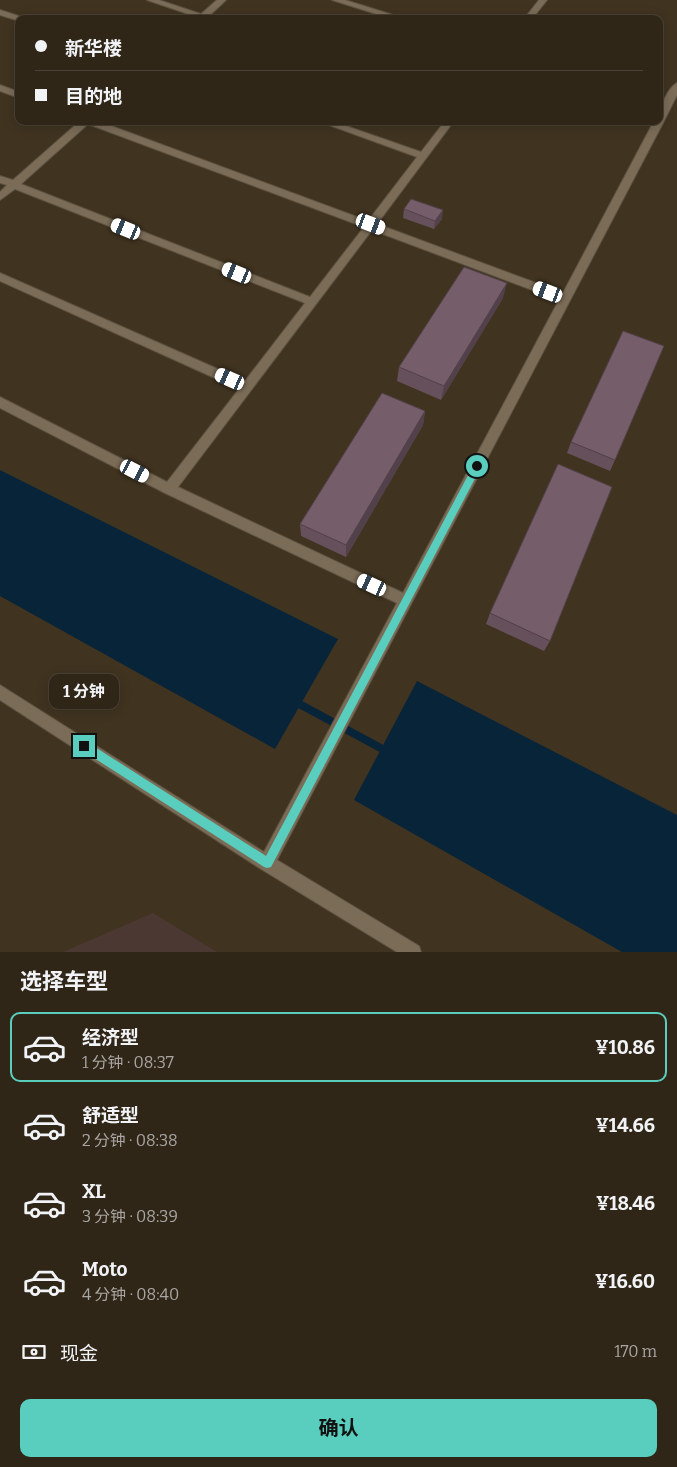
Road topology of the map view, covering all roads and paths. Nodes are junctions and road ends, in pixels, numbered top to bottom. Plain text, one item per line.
1 (150, 0) edge
2 (222, 0) edge
3 (336, 0) edge
4 (539, 1) edge
5 (0, 12) edge
6 (196, 15) edge
7 (208, 15) edge
8 (388, 15) edge
9 (530, 15) edge
10 (15, 18) edge
11 (677, 86) edge
12 (0, 88) edge
13 (15, 94) edge
14 (663, 113) edge
15 (82, 125) edge
16 (98, 125) edge
17 (334, 125) edge
18 (447, 125) edge
19 (657, 125) edge
20 (424, 156) junction
21 (0, 179) edge
22 (14, 185) junction
23 (0, 198) edge
24 (371, 224) junction
25 (0, 277) edge
26 (565, 298) junction
27 (312, 302) junction
28 (247, 386) junction
29 (0, 402) edge
30 (169, 488) junction
31 (406, 601) junction
32 (0, 692) edge
33 (267, 863) junction
34 (413, 952) edge

1 - 6 street
2 - 7 street
3 - 8 street
4 - 9 street
5 - 10 street
11 - 14 street
12 - 13 street
15 - 22 street
16 - 24 street
17 - 20 street
18 - 20 street
19 - 26 street
20 - 24 street
21 - 22 street
22 - 23 street
22 - 27 street
24 - 26 street
24 - 27 street
25 - 28 street
26 - 31 street
27 - 28 street
28 - 30 street
29 - 30 street
30 - 31 street
31 - 33 street
32 - 33 street
33 - 34 street

